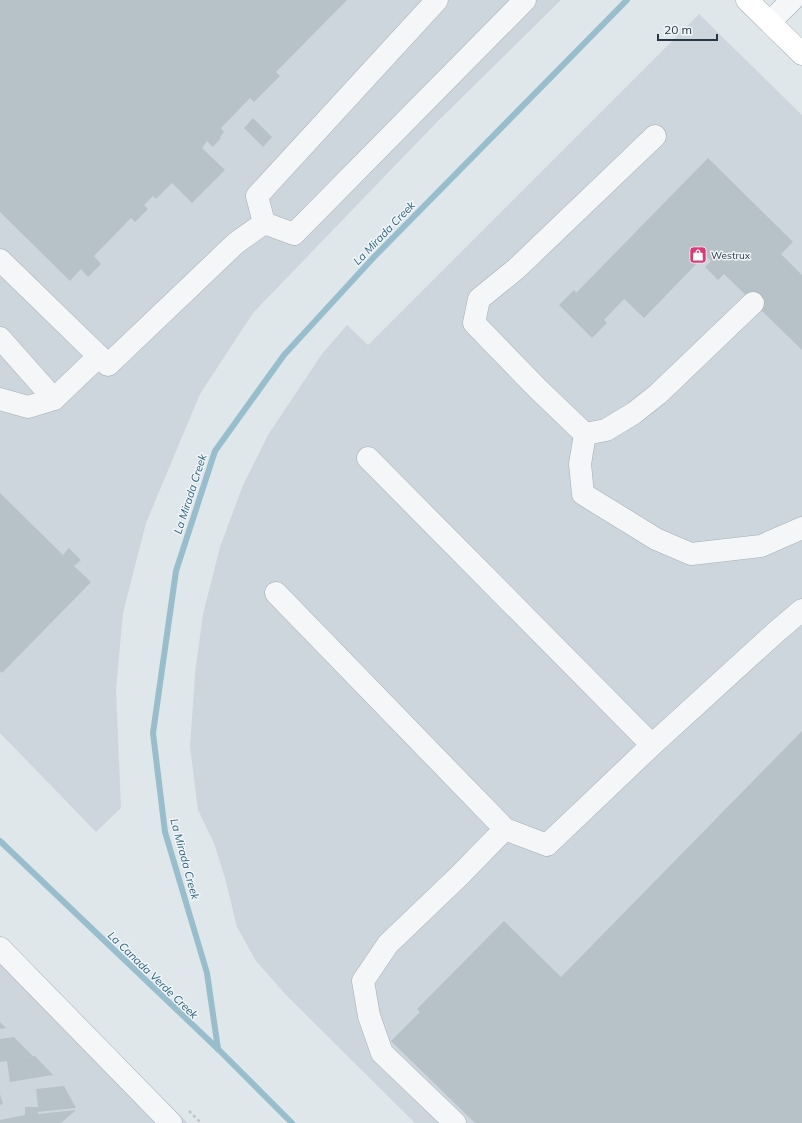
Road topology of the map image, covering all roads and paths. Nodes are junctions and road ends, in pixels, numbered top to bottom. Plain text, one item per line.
1 (437, 0) edge
2 (525, 0) edge
3 (747, 0) edge
4 (792, 0) edge
5 (770, 22) junction
6 (802, 54) edge
7 (655, 136) dead end
8 (264, 223) junction
9 (0, 260) edge
10 (753, 303) dead end
11 (0, 338) edge
12 (99, 356) junction
13 (0, 399) edge
14 (54, 399) junction
15 (585, 434) junction
16 (368, 458) dead end
17 (802, 528) edge
18 (276, 593) dead end
19 (802, 610) edge
20 (652, 745) junction
21 (505, 829) junction
22 (0, 948) edge
23 (171, 1123) edge
24 (455, 1123) edge

1 - 8 lane
2 - 8 lane
3 - 5 main road
4 - 5 lane
5 - 6 main road
7 - 15 lane
8 - 12 lane
9 - 12 lane
10 - 15 lane
11 - 14 lane
12 - 14 lane
13 - 14 lane
15 - 17 lane
16 - 20 lane
18 - 21 lane
19 - 20 lane
20 - 21 lane
21 - 24 lane
22 - 23 lane

